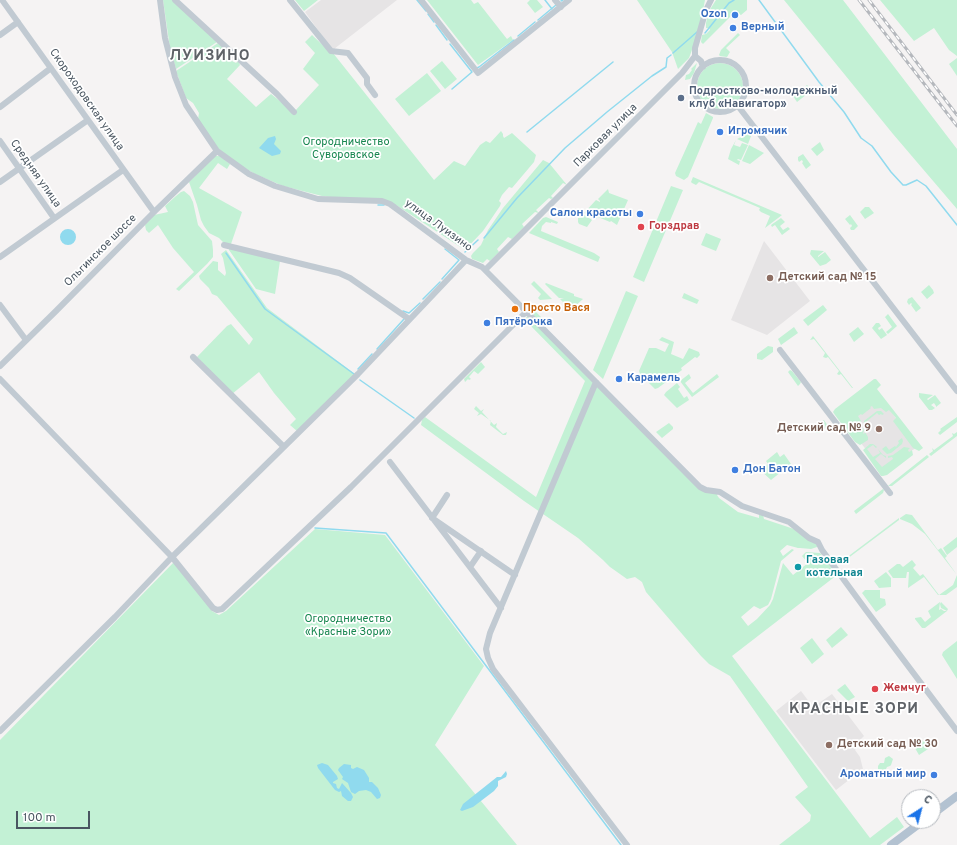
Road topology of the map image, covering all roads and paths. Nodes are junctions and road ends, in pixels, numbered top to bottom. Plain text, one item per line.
1 (2, 0) edge
2 (160, 0) edge
3 (175, 0) edge
4 (290, 0) edge
5 (421, 0) edge
6 (556, 0) edge
7 (569, 0) edge
8 (711, 0) edge
9 (561, 7) junction
10 (18, 22) junction
11 (0, 35) edge
12 (695, 56) junction
13 (703, 67) junction
14 (51, 68) junction
15 (376, 94) dead end
16 (738, 106) junction
17 (0, 107) edge
18 (294, 112) dead end
19 (88, 120) junction
20 (0, 141) edge
21 (217, 151) junction
22 (19, 168) junction
23 (123, 170) junction
24 (0, 182) edge
25 (154, 212) junction
26 (54, 218) junction
27 (224, 245) dead end
28 (0, 257) edge
29 (466, 260) junction
30 (486, 270) junction
31 (0, 305) edge
32 (527, 311) junction
33 (409, 319) junction
34 (26, 340) junction
35 (780, 350) dead end
36 (193, 357) dead end
37 (0, 366) edge
38 (0, 379) edge
39 (596, 382) junction
40 (957, 392) edge
41 (284, 447) junction
42 (390, 462) dead end
43 (890, 493) dead end
44 (447, 495) dead end
45 (432, 518) junction
46 (481, 551) junction
47 (172, 557) junction
48 (470, 567) junction
49 (515, 575) junction
50 (501, 608) junction
51 (0, 731) edge
52 (957, 731) edge
53 (957, 796) edge
54 (941, 808) edge
55 (913, 829) edge
56 (627, 845) edge
57 (892, 845) edge

1 - 10 street, Скороходовская улица
2 - 21 street, улица Луизино
3 - 18 street
4 - 15 street
5 - 9 street
6 - 9 street
7 - 9 street
8 - 12 street, Парковая улица
10 - 11 street
10 - 14 street, Скороходовская улица
12 - 13 street
12 - 30 street, Парковая улица
13 - 16 street
13 - 16 street
14 - 17 street
14 - 19 street, Скороходовская улица
16 - 40 street
19 - 22 street
19 - 23 street, Скороходовская улица
20 - 22 street, Средняя улица
21 - 25 street, Ольгинское шоссе
21 - 29 street, улица Луизино
22 - 24 street
22 - 26 street, Средняя улица
23 - 25 street, Скороходовская улица
23 - 26 street
25 - 34 street, Ольгинское шоссе
26 - 28 street
27 - 33 street
29 - 30 street, улица Луизино
29 - 33 street
30 - 32 street, улица Луизино
31 - 34 street
32 - 39 street, улица Луизино
32 - 47 street
33 - 41 street
34 - 37 street, Ольгинское шоссе
35 - 43 street
36 - 41 street
38 - 47 street
39 - 49 street
39 - 52 street, улица Луизино
41 - 47 street
42 - 45 street
44 - 45 street
45 - 46 street
45 - 48 street
46 - 48 street
46 - 49 street
47 - 51 street
48 - 50 street
49 - 50 street
50 - 56 street
53 - 54 main road
55 - 57 main road

